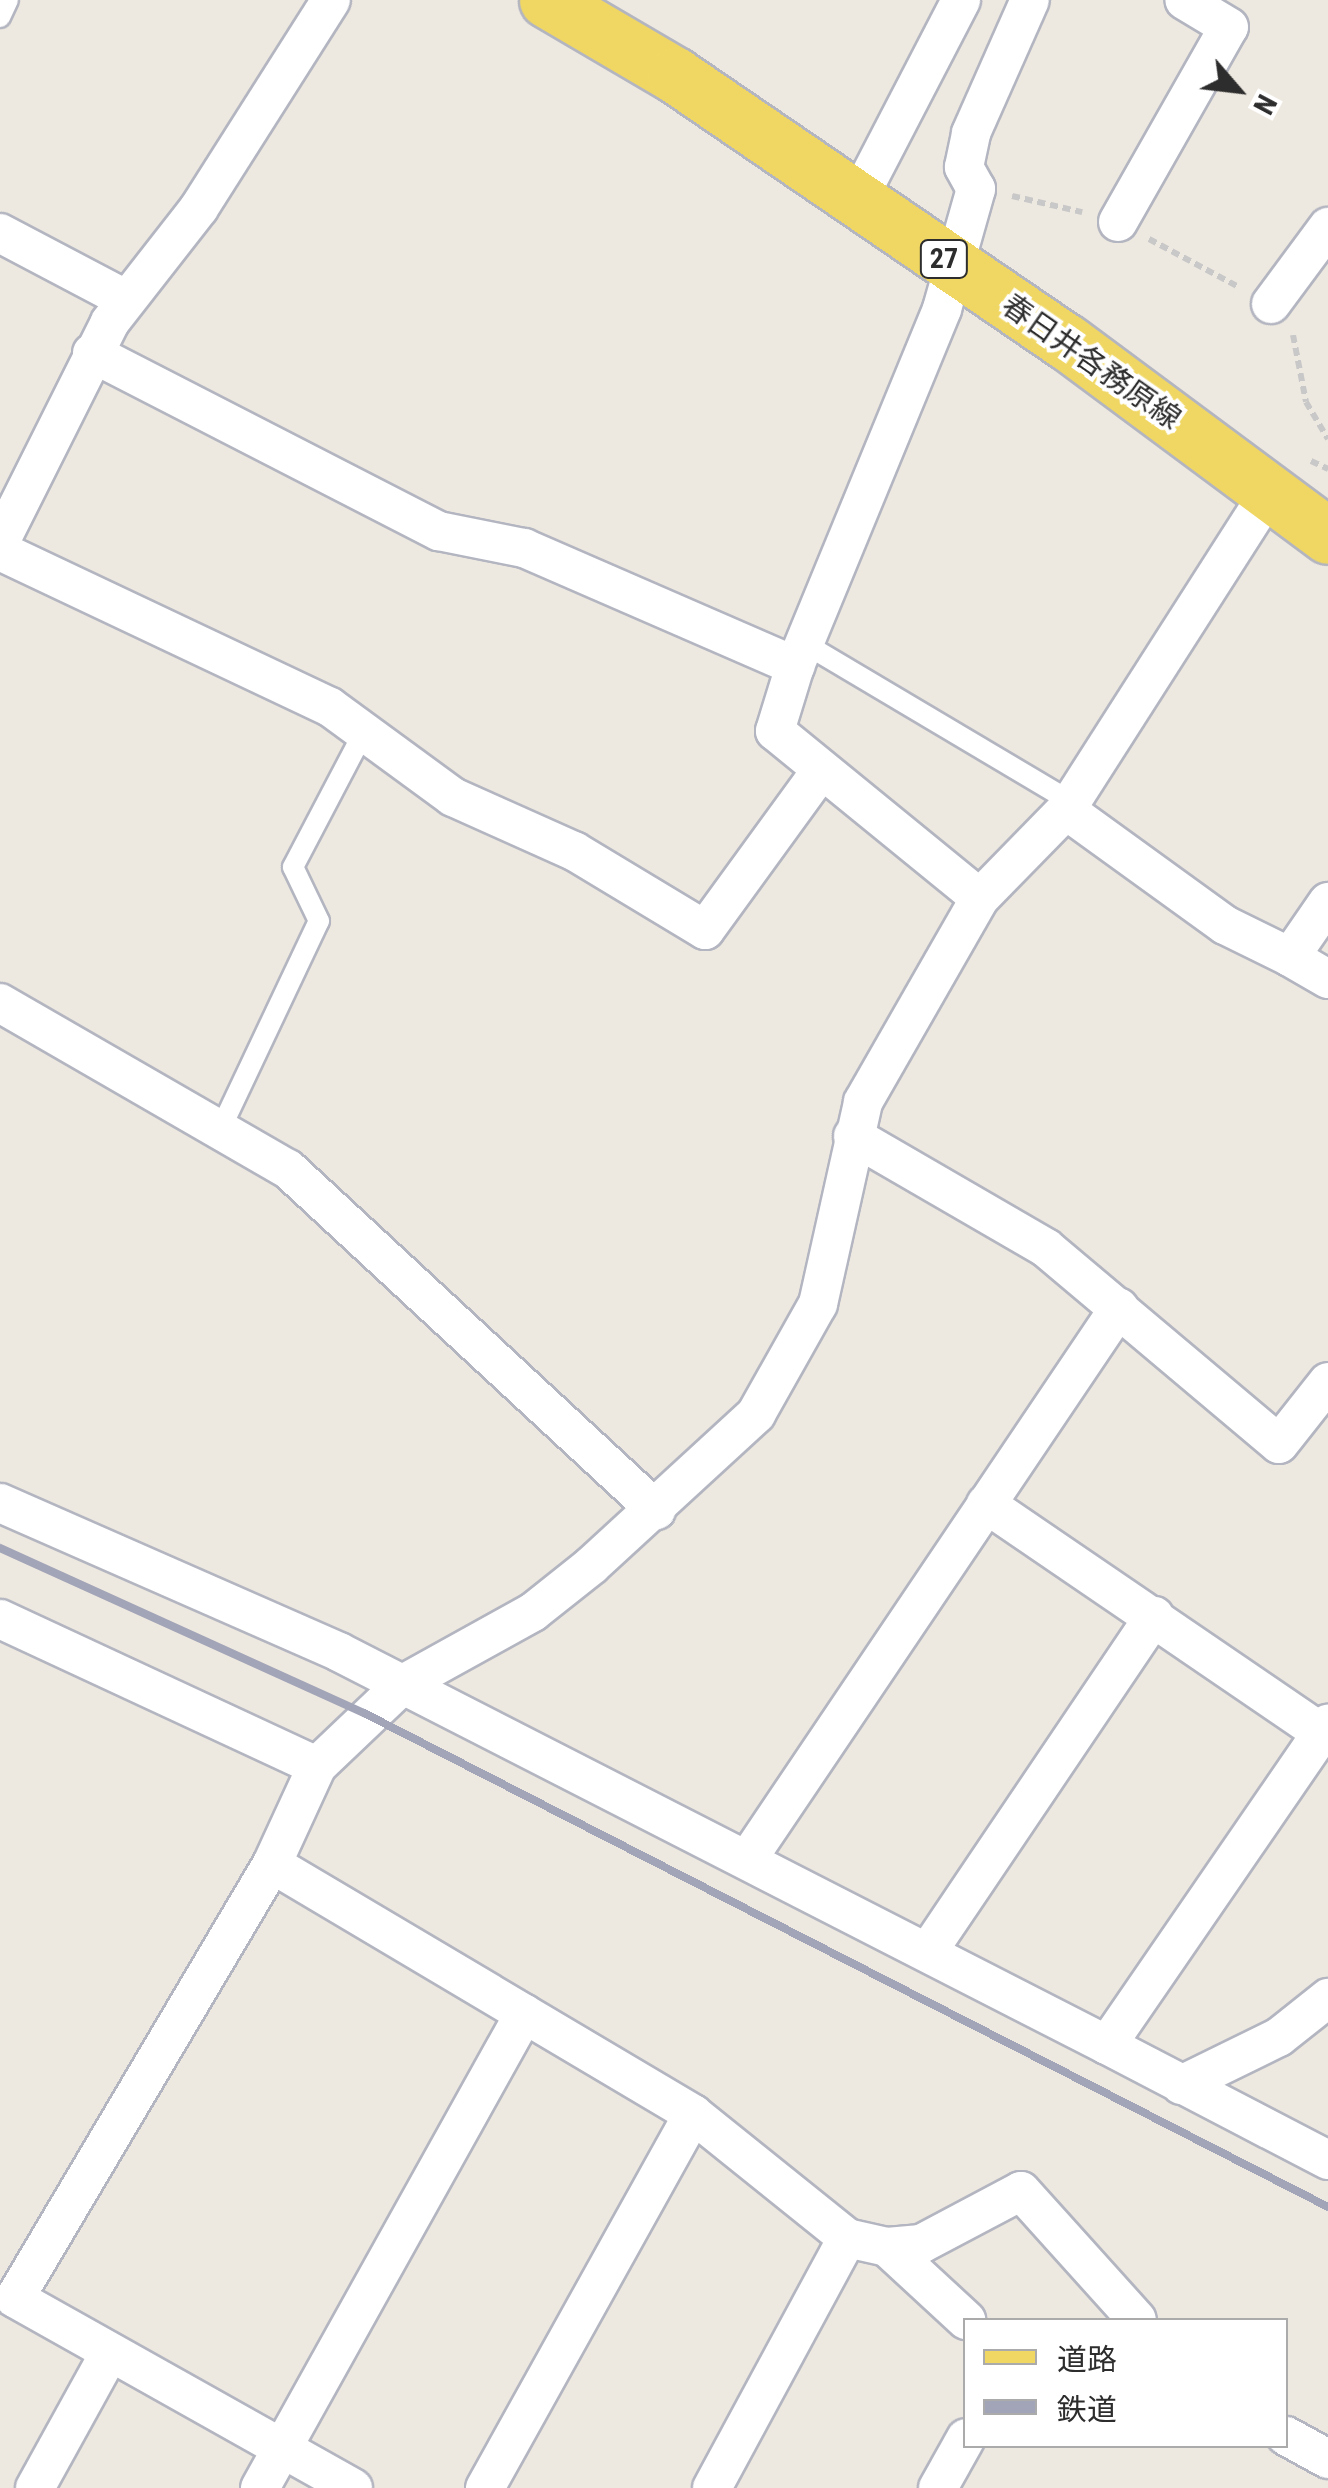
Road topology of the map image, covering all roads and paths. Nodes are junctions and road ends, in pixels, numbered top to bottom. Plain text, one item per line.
1 (8, 0) edge
2 (331, 0) edge
3 (547, 0) edge
4 (961, 0) edge
5 (1030, 0) edge
6 (1184, 0) edge
7 (0, 17) edge
8 (976, 189) junction
9 (858, 199) junction
10 (1118, 222) junction
11 (1328, 226) edge
12 (0, 234) edge
13 (954, 266) junction
14 (125, 299) junction
15 (1271, 304) junction
16 (92, 353) junction
17 (1328, 439) edge
18 (1270, 491) junction
19 (1328, 536) edge
20 (0, 542) edge
21 (0, 551) edge
22 (801, 655) junction
23 (364, 732) junction
24 (819, 773) junction
25 (1068, 806) junction
26 (980, 898) junction
27 (1328, 902) edge
28 (1290, 957) junction
29 (1328, 979) edge
30 (0, 1003) edge
31 (221, 1128) junction
32 (853, 1136) junction
33 (1119, 1308) junction
34 (1328, 1382) edge
35 (0, 1503) edge
36 (986, 1504) junction
37 (656, 1510) junction
38 (1154, 1616) junction
39 (0, 1619) edge
40 (403, 1684) junction
41 (1325, 1729) edge
42 (317, 1766) junction
43 (747, 1860) junction
44 (272, 1864) junction
45 (929, 1950) junction
46 (1328, 1998) edge
47 (524, 2014) junction
48 (1107, 2045) junction
49 (1181, 2085) junction
50 (693, 2114) junction
51 (1328, 2160) edge
52 (847, 2238) junction
53 (887, 2247) junction
54 (7, 2309) edge
55 (964, 2318) edge
56 (1136, 2318) edge
57 (110, 2352) junction
58 (1288, 2437) edge
59 (963, 2443) edge
60 (282, 2449) junction
61 (1328, 2459) edge
62 (35, 2488) edge
63 (260, 2488) edge
64 (353, 2488) edge
65 (485, 2488) edge
66 (712, 2488) edge
67 (938, 2488) edge

1 - 7 lane
2 - 14 street
3 - 9 main road, 春日井各務原線 / 27
4 - 9 street
5 - 8 street
6 - 10 street
8 - 10 path
8 - 13 street
9 - 13 main road, 春日井各務原線 / 27
10 - 15 path
11 - 15 street
12 - 14 street
13 - 18 main road, 春日井各務原線 / 27
13 - 22 street
14 - 16 street
15 - 17 path
16 - 20 street
16 - 22 street
18 - 19 main road, 春日井各務原線 / 27
18 - 25 street
21 - 23 street
22 - 24 street
22 - 25 lane
23 - 24 street
23 - 31 lane
24 - 26 street
25 - 26 street
25 - 28 street
26 - 32 street
27 - 28 street
28 - 29 street
30 - 31 street
31 - 37 street
32 - 33 street
32 - 37 street
33 - 34 street
33 - 36 street
35 - 40 street
36 - 38 street
36 - 43 street
37 - 40 street
38 - 41 street
38 - 45 street
39 - 42 street
40 - 42 street
40 - 43 street
41 - 48 street
42 - 44 street
43 - 45 street
44 - 47 street
44 - 54 street
45 - 48 street
46 - 49 street
47 - 50 street
47 - 60 street
48 - 49 street
49 - 51 street
50 - 52 street
50 - 65 street
52 - 53 street
52 - 66 street
53 - 55 street
53 - 56 street
54 - 57 street
57 - 60 street
57 - 62 street
58 - 61 street
59 - 67 street
60 - 63 street
60 - 64 street

